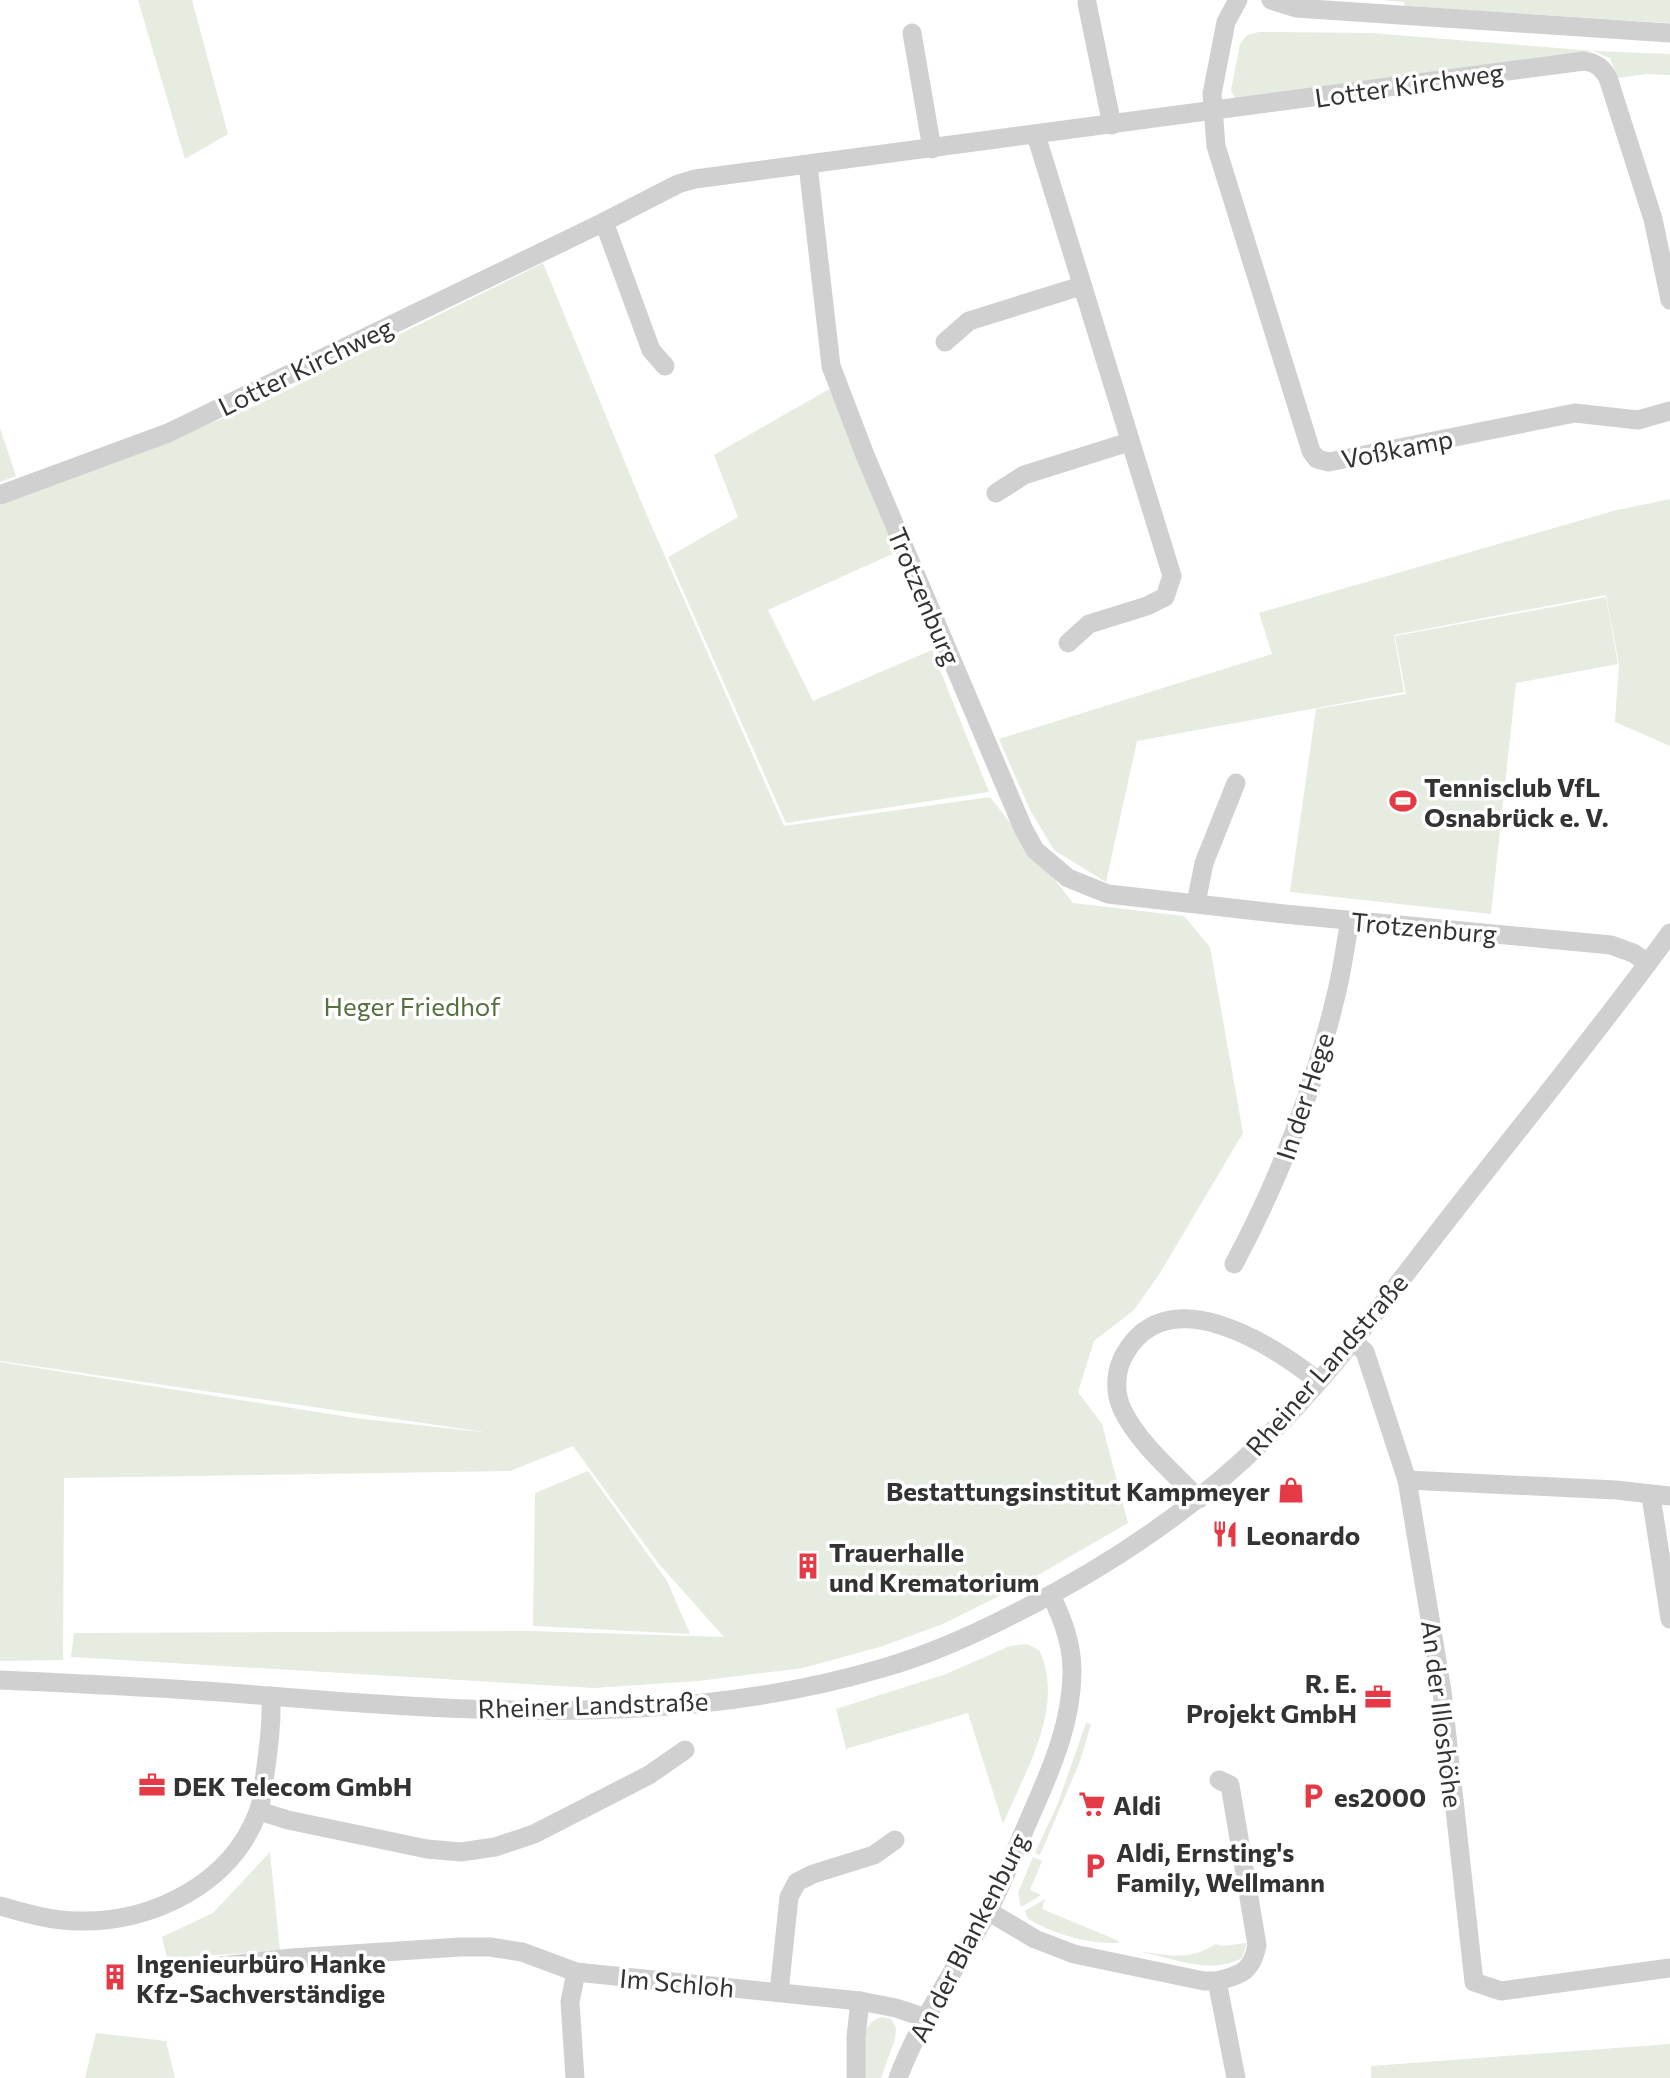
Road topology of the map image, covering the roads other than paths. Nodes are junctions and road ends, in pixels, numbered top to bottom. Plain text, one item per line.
1 (1238, 0) edge
2 (1272, 0) edge
3 (1087, 2) dead end
4 (912, 33) dead end
5 (1670, 33) edge
6 (1212, 111) junction
7 (1111, 125) junction
8 (1036, 135) junction
9 (932, 149) junction
10 (808, 165) junction
11 (604, 222) junction
12 (1081, 286) junction
13 (1670, 300) edge
14 (945, 342) dead end
15 (665, 366) dead end
16 (1670, 411) edge
17 (1129, 442) junction
18 (996, 493) dead end
19 (0, 495) edge
20 (1068, 643) dead end
21 (1236, 783) dead end
22 (1196, 903) junction
23 (1350, 920) junction
24 (1670, 933) edge
25 (1648, 963) junction
26 (1234, 1264) dead end
27 (1352, 1340) junction
28 (1318, 1381) junction
29 (1407, 1480) junction
30 (1660, 1496) edge
31 (1199, 1499) junction
32 (1051, 1595) junction
33 (1670, 1619) edge
34 (0, 1680) edge
35 (271, 1696) junction
36 (685, 1750) dead end
37 (1219, 1780) dead end
38 (259, 1811) junction
39 (895, 1840) dead end
40 (0, 1906) edge
41 (988, 1911) junction
42 (222, 1966) dead end
43 (1670, 1968) edge
44 (576, 1972) junction
45 (1217, 1981) junction
46 (779, 1992) junction
47 (860, 2001) junction
48 (926, 2018) junction
49 (575, 2078) edge
50 (856, 2078) edge
51 (898, 2078) edge
52 (1237, 2078) edge

1 - 6 street
2 - 5 street
3 - 7 street
4 - 9 street
6 - 7 street, Lotter Kirchweg
6 - 13 street, Lotter Kirchweg
6 - 16 street, Voßkamp
7 - 8 street, Lotter Kirchweg
8 - 9 street, Lotter Kirchweg
8 - 12 street
9 - 10 street, Lotter Kirchweg
10 - 11 street, Lotter Kirchweg
10 - 22 street, Trotzenburg
11 - 15 street
11 - 19 street, Lotter Kirchweg
12 - 14 street
12 - 17 street
17 - 18 street
17 - 20 street
21 - 22 street
22 - 23 street, Trotzenburg
23 - 25 street, Trotzenburg
23 - 26 street, In der Hege
24 - 25 street, Rheiner Landstraße
25 - 27 street, Rheiner Landstraße
27 - 28 street, Rheiner Landstraße
27 - 29 street, An der Illoshöhe
28 - 31 street, Rheiner Landstraße
28 - 31 street
29 - 30 street
29 - 43 street, An der Illoshöhe
30 - 33 street
31 - 32 street, Rheiner Landstraße
32 - 35 street, Rheiner Landstraße
32 - 41 street, An der Blankenburg
34 - 35 street, Rheiner Landstraße
35 - 38 street
36 - 38 street, Rheiner Landstraße
37 - 45 street
38 - 40 street
39 - 46 street
41 - 45 street
41 - 48 street, An der Blankenburg
42 - 44 street, Im Schloh
44 - 46 street, Im Schloh
44 - 49 street
45 - 52 street
46 - 47 street, Im Schloh
47 - 48 street, Im Schloh
47 - 50 street
48 - 51 street, An der Blankenburg

